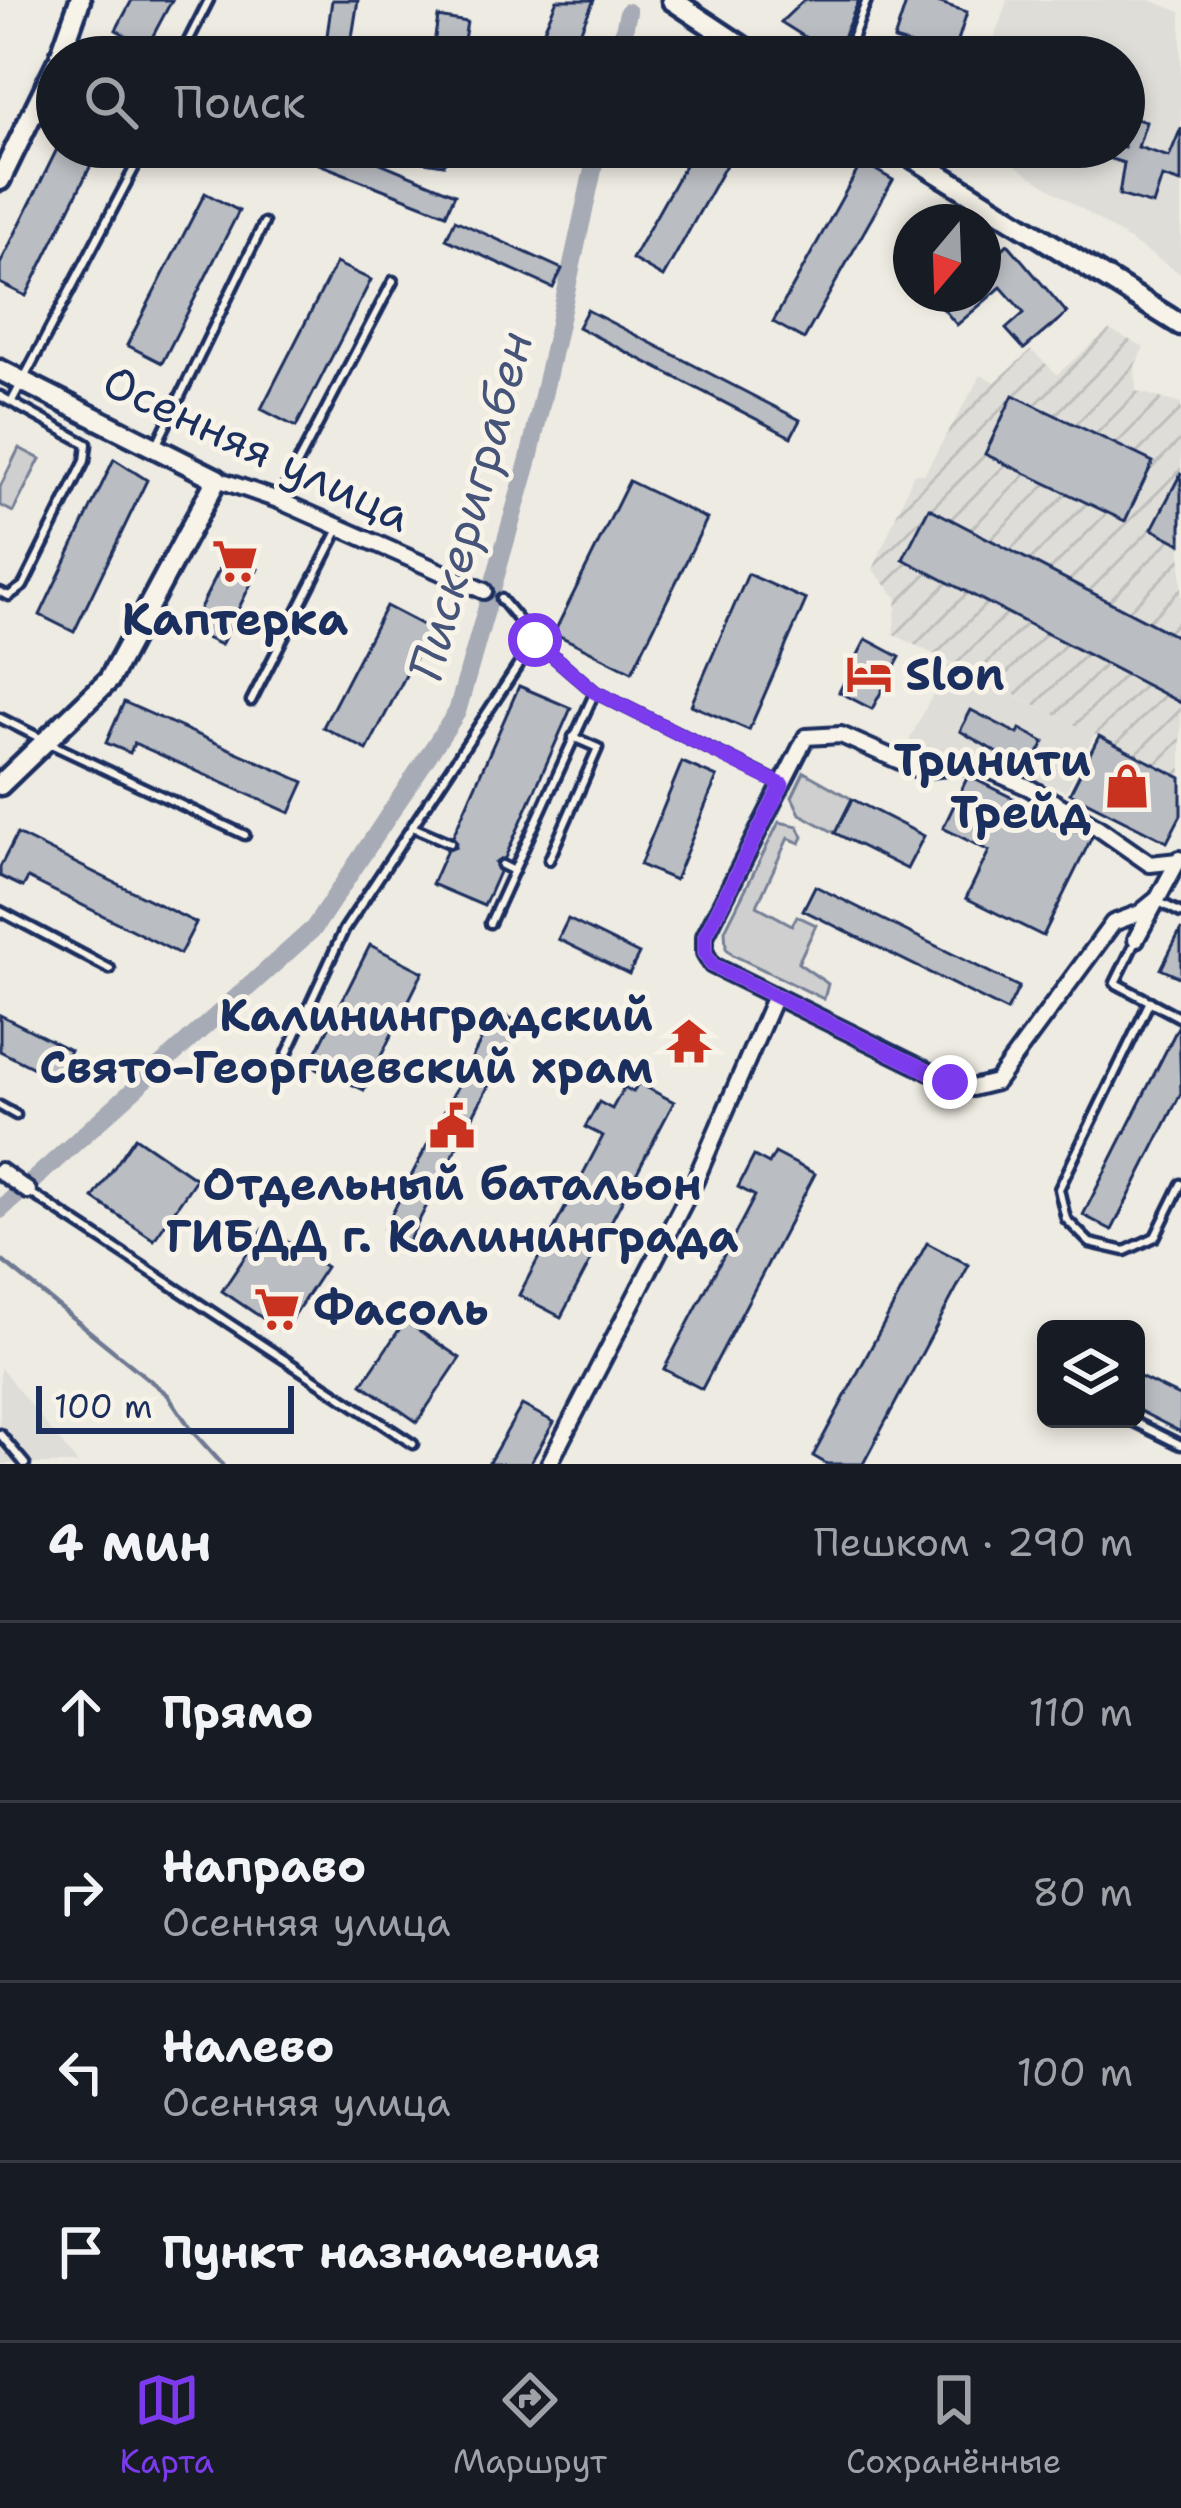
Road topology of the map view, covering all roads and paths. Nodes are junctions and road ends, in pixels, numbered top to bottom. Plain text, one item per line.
1 (80, 0) edge
2 (209, 0) edge
3 (672, 0) edge
4 (867, 0) edge
5 (68, 36) edge
6 (191, 36) edge
7 (726, 36) edge
8 (853, 36) edge
9 (36, 106) edge
10 (134, 168) edge
11 (930, 168) edge
12 (0, 180) edge
13 (264, 223) dead end
14 (393, 280) dead end
15 (1181, 325) edge
16 (0, 370) edge
17 (23, 381) junction
18 (0, 396) edge
19 (12, 401) junction
20 (155, 449) junction
21 (217, 479) junction
22 (278, 500) junction
23 (339, 529) junction
24 (484, 591) dead end
25 (0, 592) edge
26 (501, 599) dead end
27 (535, 640) junction
28 (595, 692) junction
29 (251, 701) dead end
30 (0, 718) edge
31 (573, 737) junction
32 (45, 741) junction
33 (0, 785) edge
34 (782, 785) junction
35 (414, 827) junction
36 (245, 835) dead end
37 (450, 843) dead end
38 (1179, 857) edge
39 (550, 860) dead end
40 (502, 866) dead end
41 (514, 871) junction
42 (1156, 900) junction
43 (0, 911) edge
44 (1181, 913) edge
45 (490, 923) dead end
46 (1136, 939) joint
47 (110, 969) dead end
48 (775, 996) junction
49 (1150, 1001) junction
50 (1181, 1018) edge
51 (286, 1057) dead end
52 (0, 1106) edge
53 (16, 1115) dead end
54 (0, 1171) edge
55 (1181, 1184) edge
56 (23, 1188) joint
57 (1145, 1427) edge
58 (0, 1434) edge
59 (412, 1444) dead end
60 (1181, 1445) edge
61 (25, 1464) edge
62 (549, 1464) edge

1 - 5 street
2 - 6 lane
3 - 7 street
4 - 8 lane
9 - 12 street
10 - 17 lane
11 - 15 street
13 - 20 lane
14 - 22 lane
16 - 17 street, Осенняя улица
17 - 19 lane
17 - 20 street, Осенняя улица
18 - 19 lane
19 - 25 lane
20 - 21 street, Осенняя улица
21 - 22 street, Осенняя улица
21 - 32 street
22 - 23 street, Осенняя улица
23 - 24 street, Осенняя улица
23 - 29 lane
26 - 27 lane
27 - 28 lane
27 - 35 lane
28 - 31 lane
28 - 34 lane
30 - 32 lane
31 - 39 lane
31 - 41 lane
32 - 33 street
32 - 36 lane
34 - 38 street
34 - 48 street
35 - 37 lane
35 - 51 lane
38 - 42 street
40 - 41 lane
41 - 45 lane
42 - 44 lane
42 - 46 street
42 - 48 street
43 - 47 lane
46 - 49 lane
48 - 62 street
49 - 50 lane
49 - 55 lane
52 - 53 lane
54 - 56 street
56 - 59 lane
57 - 60 lane
58 - 61 lane

